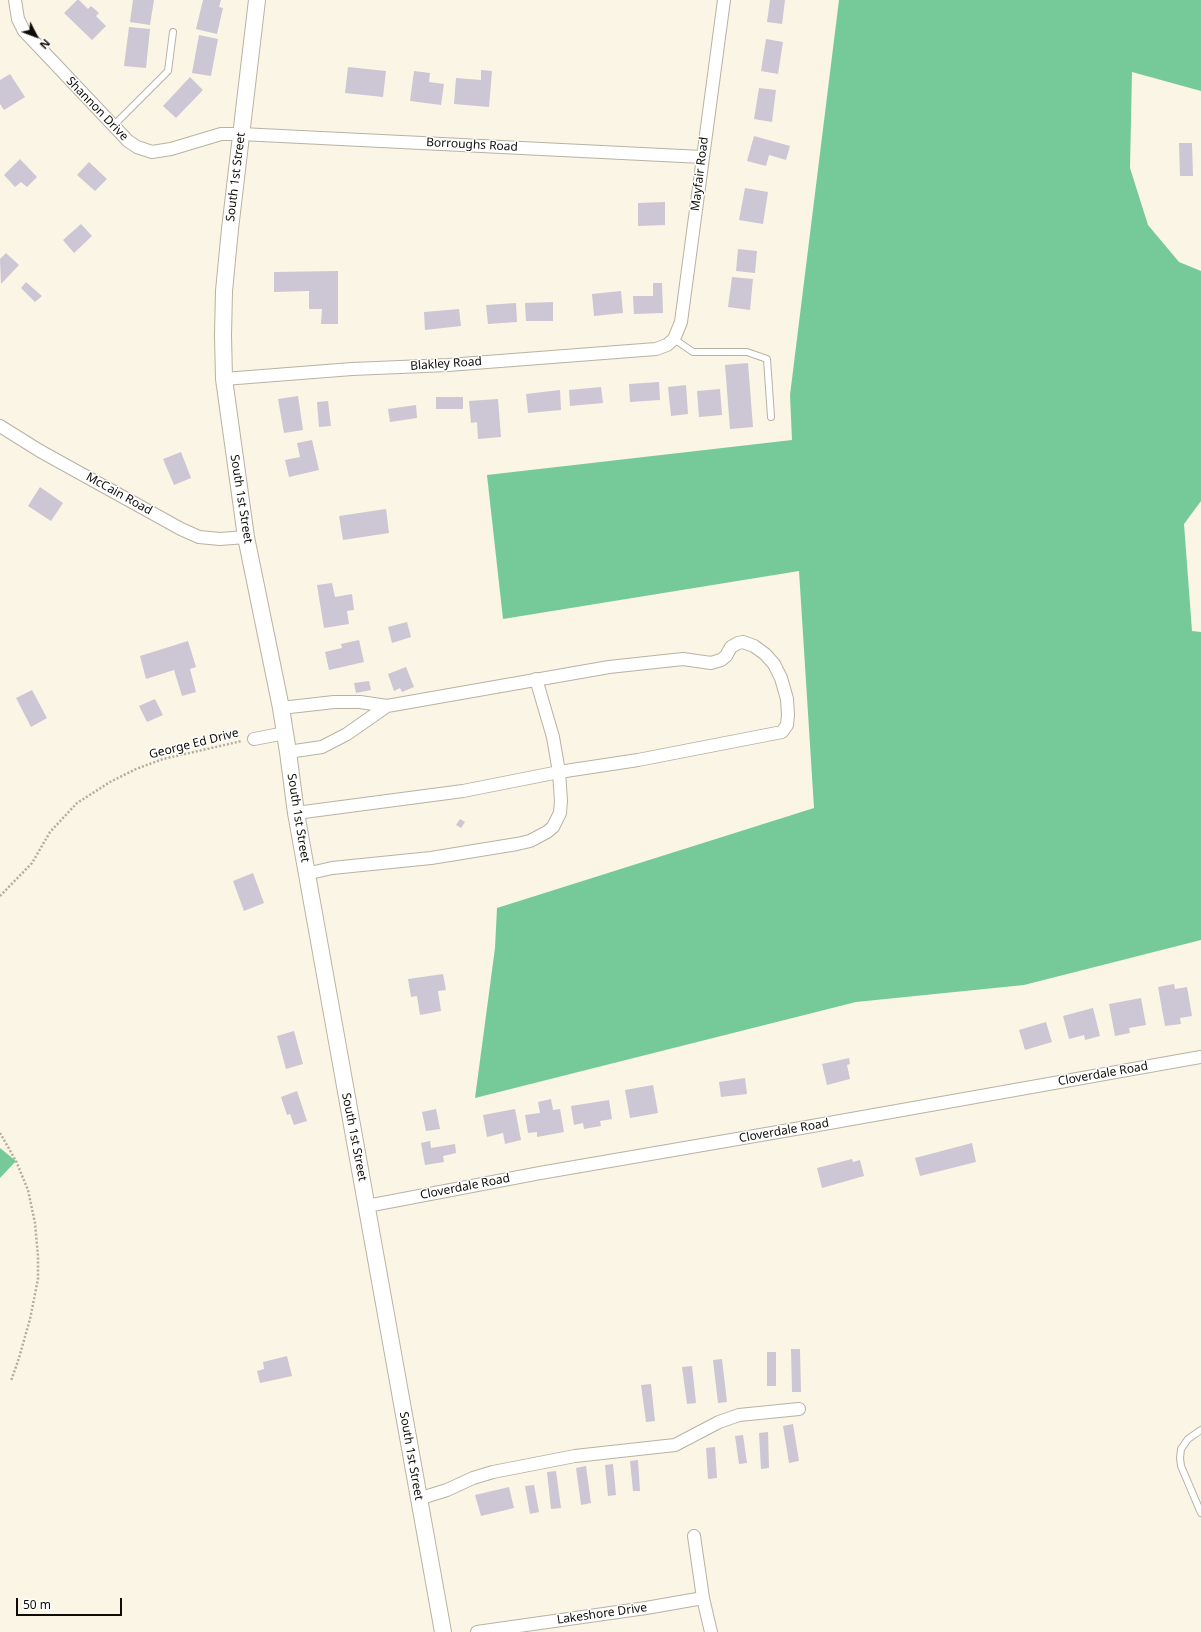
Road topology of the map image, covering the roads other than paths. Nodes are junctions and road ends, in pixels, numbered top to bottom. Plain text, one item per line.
1 (14, 0) edge
2 (257, 0) edge
3 (724, 0) edge
4 (174, 32) dead end
5 (113, 126) junction
6 (241, 134) junction
7 (702, 156) junction
8 (671, 342) junction
9 (224, 379) junction
10 (771, 417) dead end
11 (0, 426) edge
12 (246, 537) junction
13 (536, 679) junction
14 (386, 706) junction
15 (281, 708) junction
16 (285, 733) junction
17 (254, 738) road end
18 (288, 752) junction
19 (559, 772) junction
20 (296, 813) junction
21 (306, 874) junction
22 (1201, 1057) edge
23 (367, 1206) junction
24 (799, 1409) dead end
25 (1201, 1430) edge
26 (418, 1499) junction
27 (1201, 1514) edge
28 (694, 1536) dead end
29 (703, 1598) junction
30 (443, 1632) edge
31 (477, 1632) edge
32 (711, 1632) edge

1 - 5 street, Shannon Drive
2 - 6 main road, South 1st Street
3 - 7 street, Mayfair Road
4 - 5 lane
5 - 6 street, Shannon Drive
6 - 7 street, Borroughs Road
6 - 9 main road, South 1st Street
7 - 8 street, Mayfair Road
8 - 9 street, Blakley Road
8 - 10 lane
9 - 12 main road, South 1st Street
11 - 12 street, McCain Road
12 - 15 main road, South 1st Street
13 - 14 street
13 - 19 street
13 - 19 street
14 - 15 street
14 - 18 street
15 - 16 main road, South 1st Street
16 - 17 street
16 - 18 main road, South 1st Street
18 - 20 main road, South 1st Street
19 - 20 street
19 - 21 street
20 - 21 main road, South 1st Street
21 - 23 main road, South 1st Street
22 - 23 street, Cloverdale Road
23 - 26 main road, South 1st Street
24 - 26 street
25 - 27 lane
26 - 30 main road, South 1st Street
28 - 29 street
29 - 31 street, Lakeshore Drive
29 - 32 street

